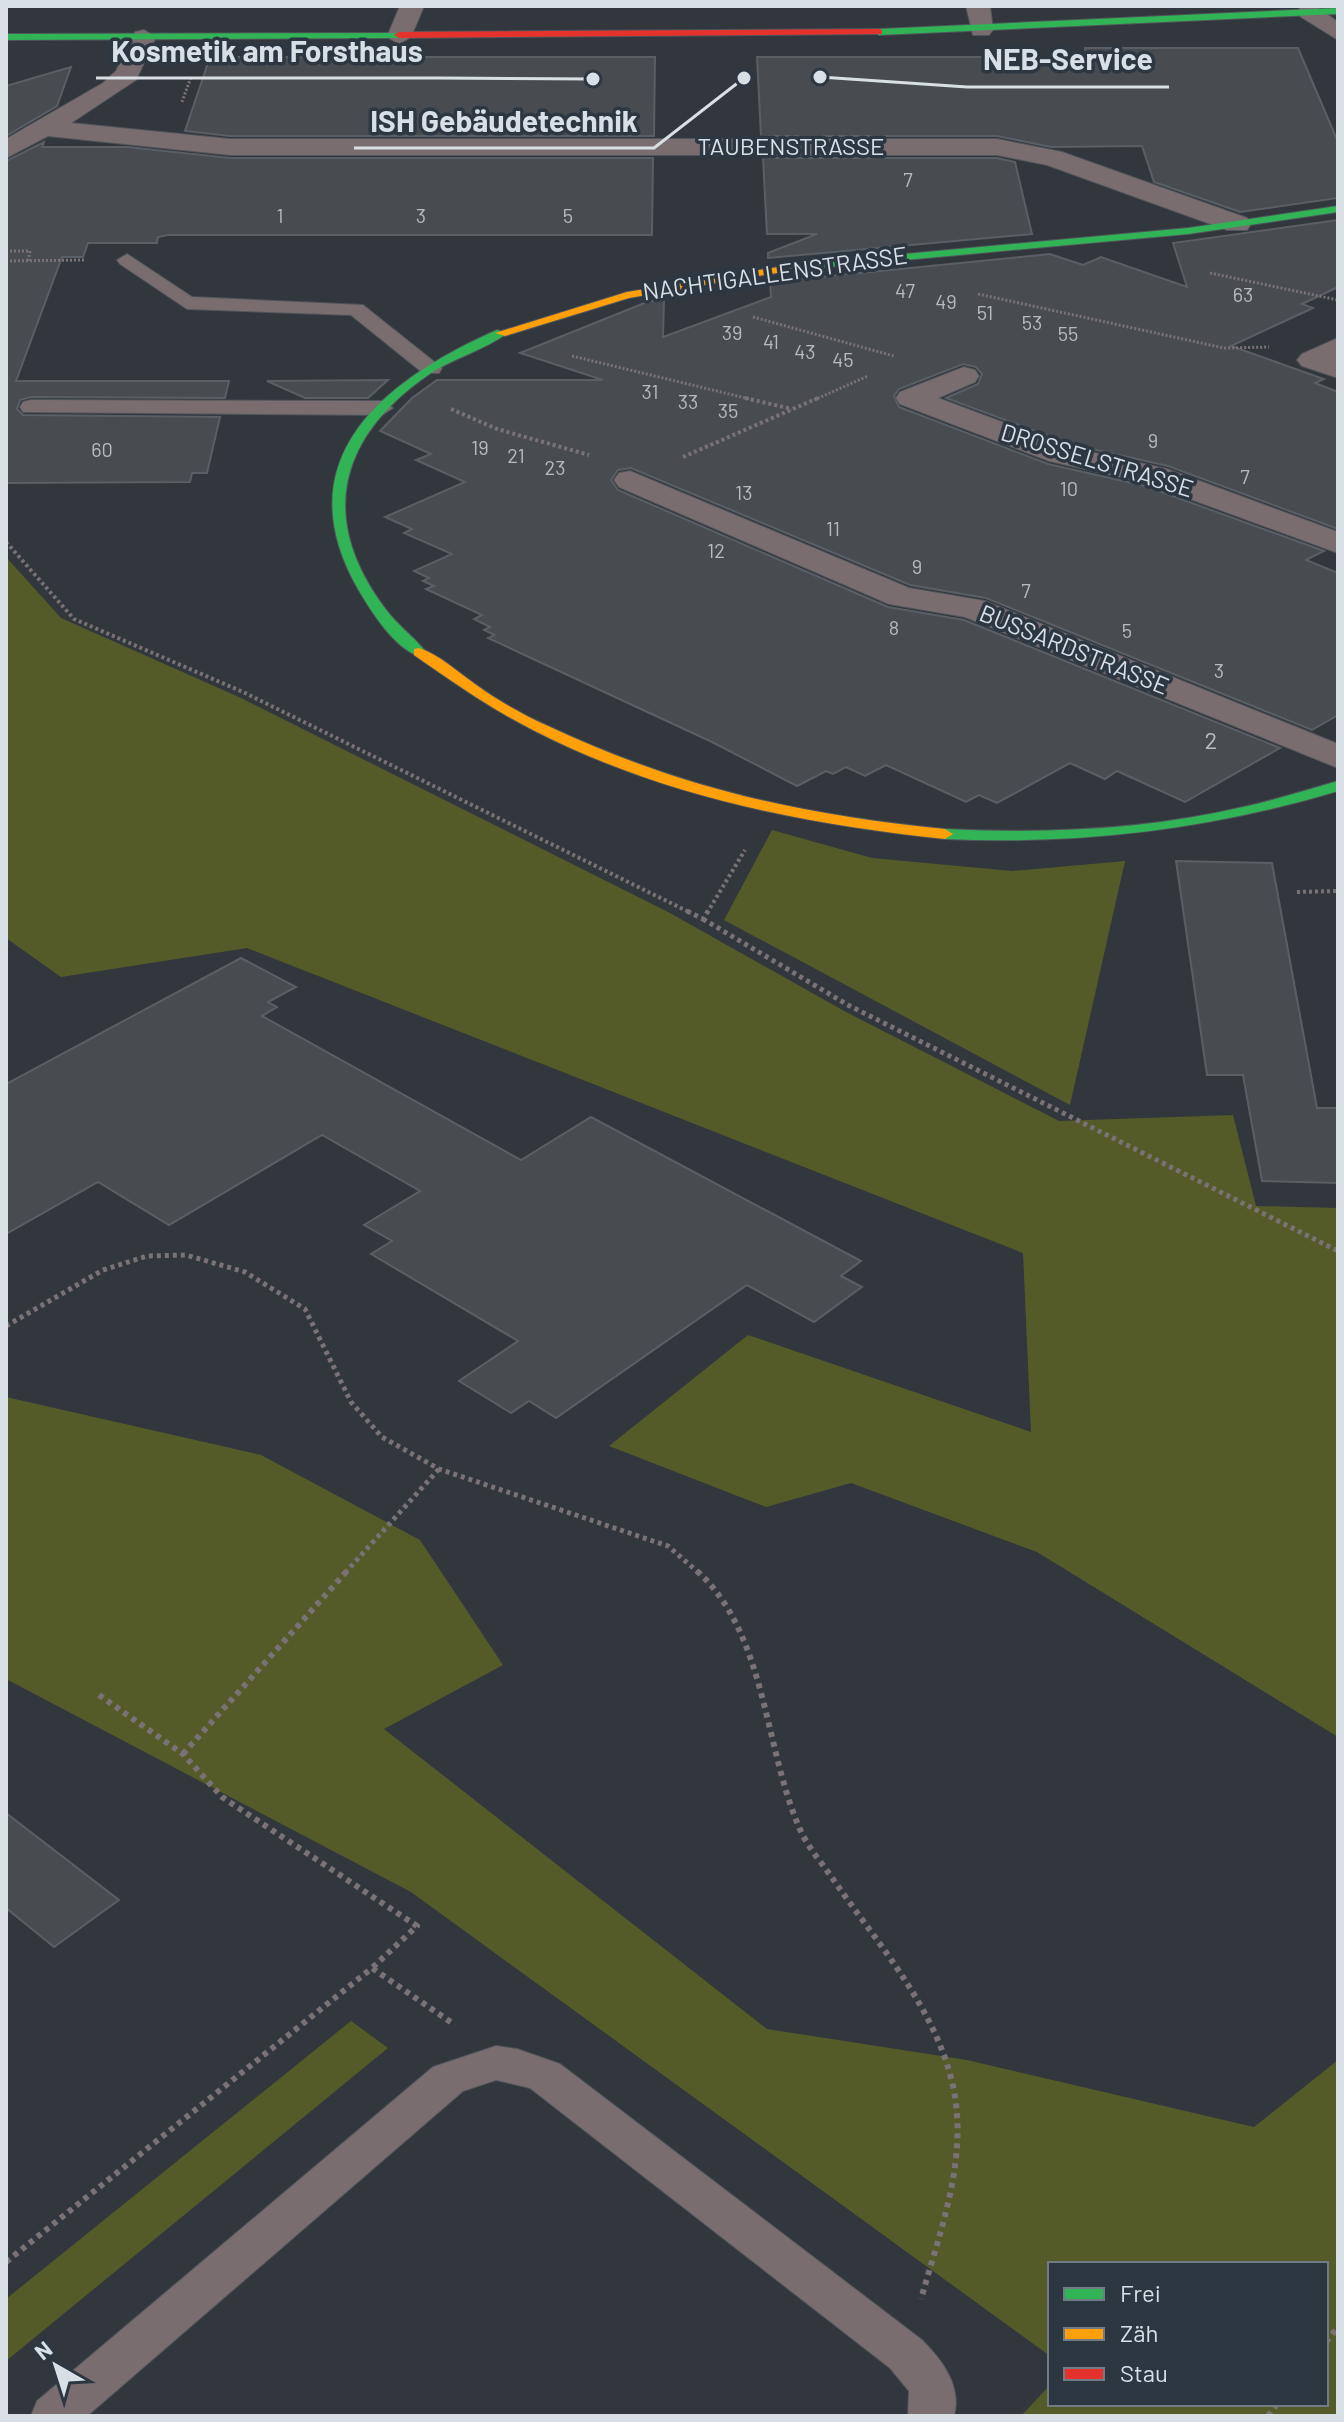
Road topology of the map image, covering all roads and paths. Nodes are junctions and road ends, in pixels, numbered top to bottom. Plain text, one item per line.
1 (412, 6) edge
2 (1338, 11) edge
3 (1309, 12) junction
4 (980, 18) edge
5 (1338, 33) edge
6 (6, 37) edge
7 (144, 37) junction
8 (399, 37) junction
9 (192, 73) dead end
10 (179, 112) dead end
11 (45, 128) junction
12 (6, 150) edge
13 (1338, 209) edge
14 (1237, 224) junction
15 (6, 251) edge
16 (127, 260) joint
17 (6, 261) edge
18 (28, 261) junction
19 (968, 292) dead end
20 (742, 314) dead end
21 (494, 337) junction
22 (1329, 359) edge
23 (431, 368) junction
24 (872, 374) dead end
25 (964, 376) joint
26 (402, 388) junction
27 (31, 407) dead end
28 (382, 408) junction
29 (793, 409) junction
30 (630, 480) junction
31 (6, 542) edge
32 (1338, 543) edge
33 (1338, 757) edge
34 (1338, 786) edge
35 (771, 809) junction
36 (1338, 891) edge
37 (1297, 892) dead end
38 (703, 919) junction
39 (1338, 1251) edge
40 (6, 1326) edge
41 (439, 1469) junction
42 (99, 1695) dead end
43 (183, 1754) junction
44 (372, 1968) junction
45 (508, 2061) junction
46 (6, 2262) edge
47 (906, 2354) junction
48 (54, 2416) edge
49 (931, 2416) edge

1 - 8 street
2 - 3 street
3 - 4 street
3 - 5 street
4 - 8 street
6 - 7 street
7 - 8 street
7 - 11 street
9 - 10 path
11 - 12 street
11 - 14 street, TAUBENSTRASSE
13 - 14 street, NACHTIGALLENSTRASSE
14 - 21 street, NACHTIGALLENSTRASSE
15 - 18 path
16 - 18 path
16 - 23 lane
17 - 18 path
19 - 22 path
20 - 25 path
21 - 23 street, NACHTIGALLENSTRASSE
21 - 29 path
23 - 26 street, NACHTIGALLENSTRASSE
24 - 29 path
25 - 32 street, DROSSELSTRASSE
26 - 28 street, NACHTIGALLENSTRASSE
26 - 30 path
27 - 28 lane
28 - 35 street, NACHTIGALLENSTRASSE
29 - 30 path
30 - 33 street, BUSSARDSTRASSE
31 - 38 path
34 - 35 street, NACHTIGALLENSTRASSE
35 - 38 path
36 - 37 path
38 - 39 path
40 - 41 path
41 - 43 path
41 - 47 path
42 - 43 path
43 - 44 path
44 - 45 path
44 - 46 path
45 - 47 lane
45 - 48 lane
47 - 49 lane

